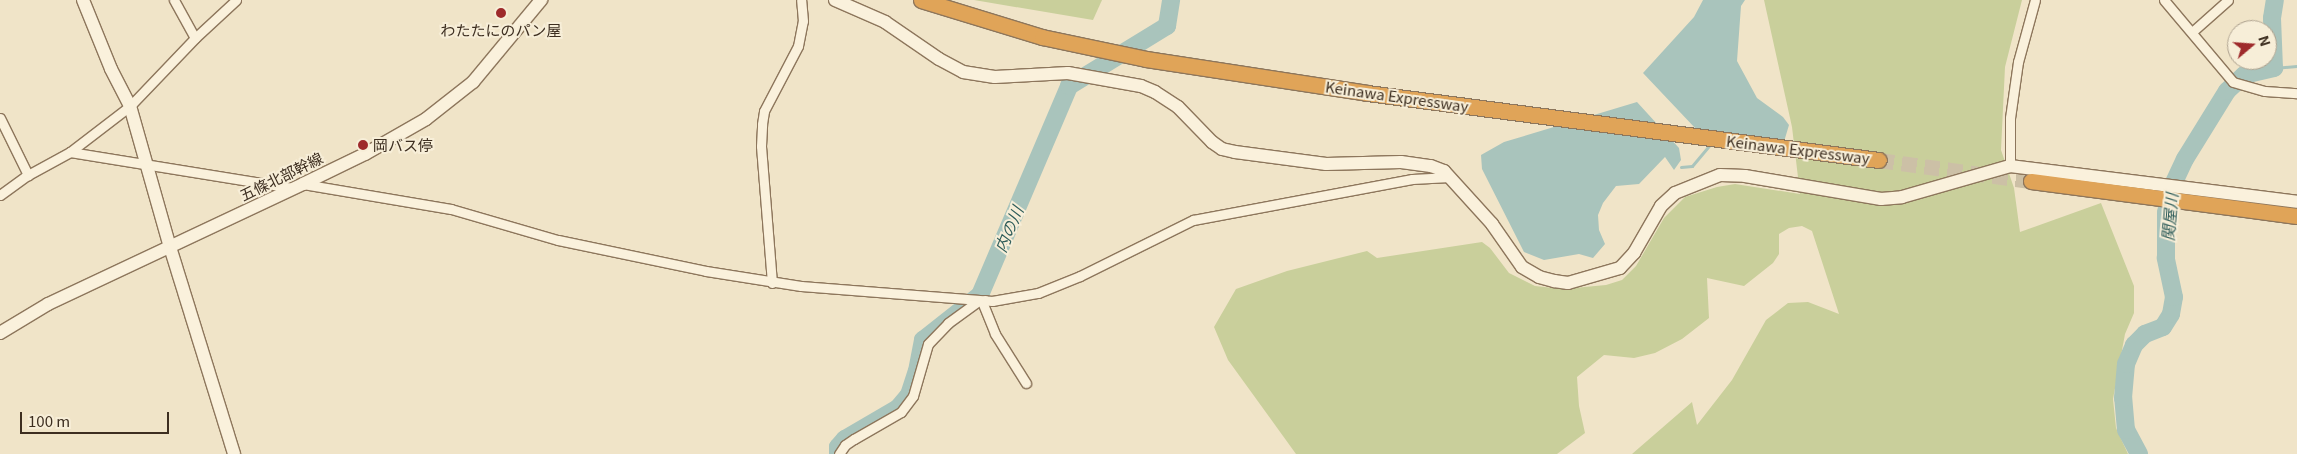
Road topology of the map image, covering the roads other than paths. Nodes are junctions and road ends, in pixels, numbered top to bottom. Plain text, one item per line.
1 (83, 0) edge
2 (174, 0) edge
3 (236, 0) edge
4 (541, 0) edge
5 (801, 0) edge
6 (835, 0) edge
7 (921, 0) edge
8 (2035, 0) edge
9 (2164, 0) edge
10 (2228, 0) edge
11 (2192, 32) junction
12 (195, 38) junction
13 (2297, 93) edge
14 (130, 106) junction
15 (0, 118) edge
16 (70, 152) junction
17 (1879, 160) tunnel mouth
18 (146, 163) junction
19 (1431, 166) junction
20 (2010, 166) junction
21 (2030, 174) junction
22 (28, 175) junction
23 (1450, 177) junction
24 (1412, 179) junction
25 (298, 186) junction
26 (0, 195) edge
27 (2297, 202) edge
28 (2297, 216) edge
29 (170, 247) junction
30 (772, 282) junction
31 (981, 300) junction
32 (0, 333) edge
33 (1026, 382) dead end
34 (839, 453) edge
35 (234, 454) edge

1 - 14 street
2 - 12 street
3 - 12 street
4 - 25 street, 五條北部幹線
5 - 30 street
6 - 19 street
7 - 17 highway, Keinawa Expressway
8 - 20 street
9 - 11 street
10 - 11 street
11 - 13 street
12 - 14 street
14 - 16 street
14 - 18 street
15 - 22 street
16 - 18 street
16 - 22 street
18 - 25 street
18 - 29 street
19 - 23 street
19 - 24 street
20 - 21 street
20 - 23 street
21 - 27 street
21 - 28 highway
22 - 26 street
23 - 24 street
24 - 31 street
25 - 29 street, 五條北部幹線
25 - 30 street
29 - 32 street, 五條北部幹線
29 - 35 street
30 - 31 street
31 - 33 street
31 - 34 street

